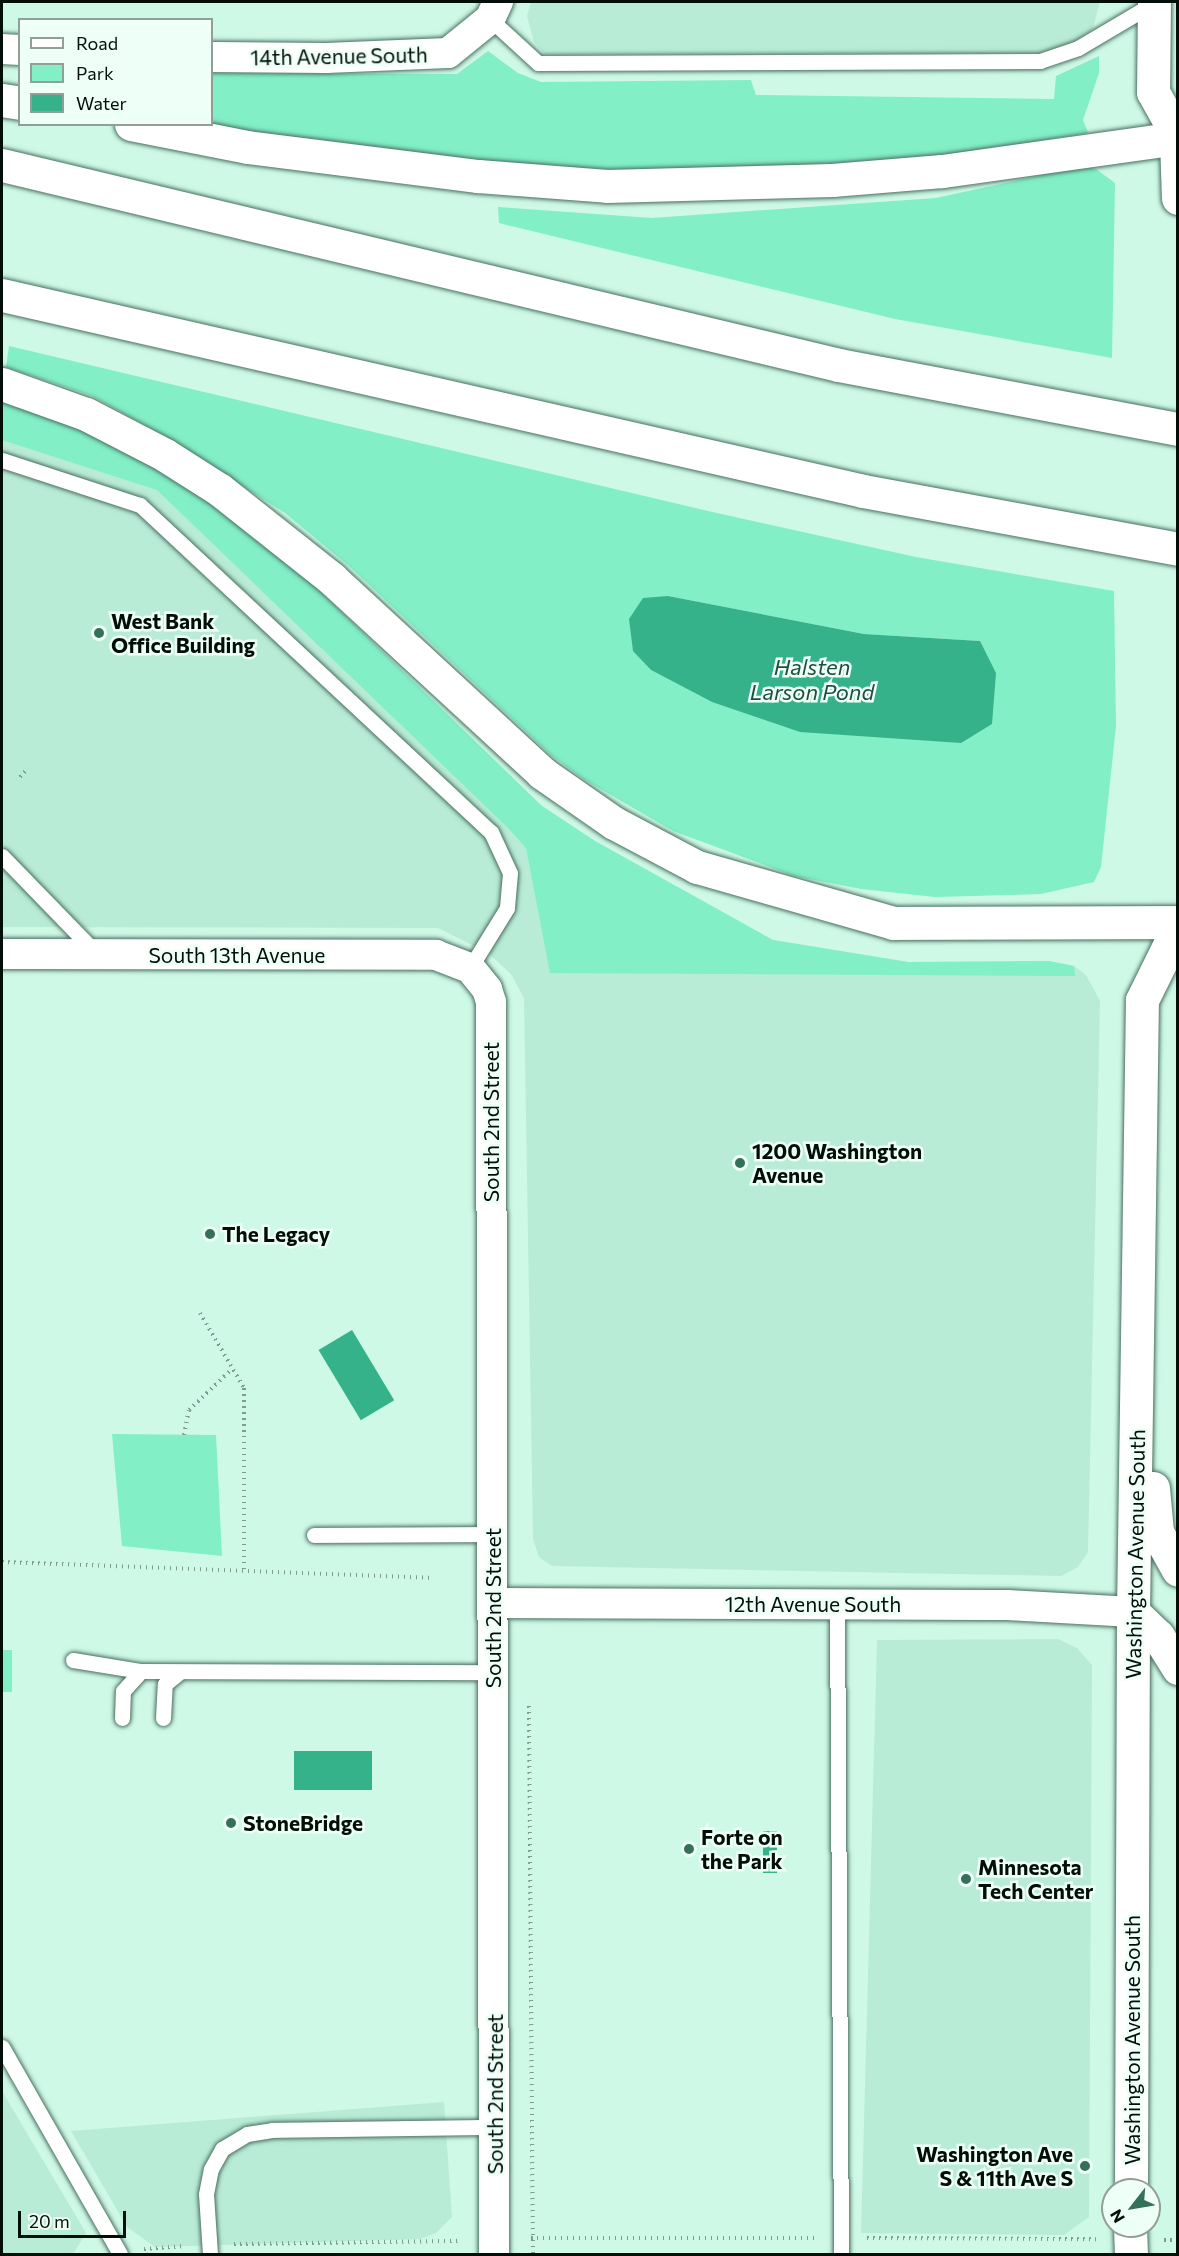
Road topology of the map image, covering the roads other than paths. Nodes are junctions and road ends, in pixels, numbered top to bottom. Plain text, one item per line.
1 (1154, 2) edge
2 (494, 10) edge
3 (2, 49) edge
4 (18, 50) edge
5 (213, 57) edge
6 (2, 100) edge
7 (18, 103) edge
8 (141, 126) edge
9 (1177, 138) edge
10 (2, 165) edge
11 (1178, 198) edge
12 (2, 295) edge
13 (2, 384) edge
14 (975, 392) junction
15 (1178, 406) edge
16 (1178, 429) edge
17 (2, 460) edge
18 (1079, 533) junction
19 (1178, 549) edge
20 (1178, 555) edge
21 (2, 856) edge
22 (1178, 922) edge
23 (1178, 927) edge
24 (2, 954) edge
25 (99, 955) junction
26 (470, 968) junction
27 (1138, 1322) junction
28 (314, 1534) dead end
29 (493, 1534) junction
30 (1178, 1570) edge
31 (493, 1603) junction
32 (837, 1604) junction
33 (1133, 1612) junction
34 (73, 1660) dead end
35 (1178, 1668) edge
36 (141, 1671) junction
37 (180, 1671) junction
38 (494, 1672) junction
39 (122, 1718) dead end
40 (163, 1718) dead end
41 (2, 2047) edge
42 (495, 2127) junction
43 (1131, 2178) edge
44 (1130, 2238) edge
45 (209, 2249) edge
46 (120, 2254) edge
47 (494, 2254) edge
48 (842, 2254) edge
49 (1131, 2254) edge

1 - 2 lane
1 - 9 main road
2 - 5 street, 14th Avenue South
3 - 4 street
6 - 7 main road
8 - 9 main road
9 - 11 main road
10 - 14 main road
12 - 18 main road
13 - 22 main road
14 - 15 main road
14 - 16 main road
17 - 26 lane
18 - 19 main road
18 - 20 main road
21 - 25 lane
23 - 27 main road, Washington Avenue South
24 - 25 street, South 13th Avenue
25 - 26 street, South 13th Avenue
26 - 29 street, South 2nd Street
27 - 30 main road
27 - 33 main road, Washington Avenue South
28 - 29 lane
29 - 31 street, South 2nd Street
31 - 32 street, 12th Avenue South
31 - 38 street, South 2nd Street
32 - 33 street, 12th Avenue South
32 - 48 lane
33 - 35 main road
33 - 43 main road, Washington Avenue South
34 - 36 lane
36 - 37 lane
36 - 39 lane
37 - 38 lane
37 - 40 lane
38 - 42 street, South 2nd Street
41 - 46 lane
42 - 45 lane
42 - 47 street, South 2nd Street
44 - 49 main road

